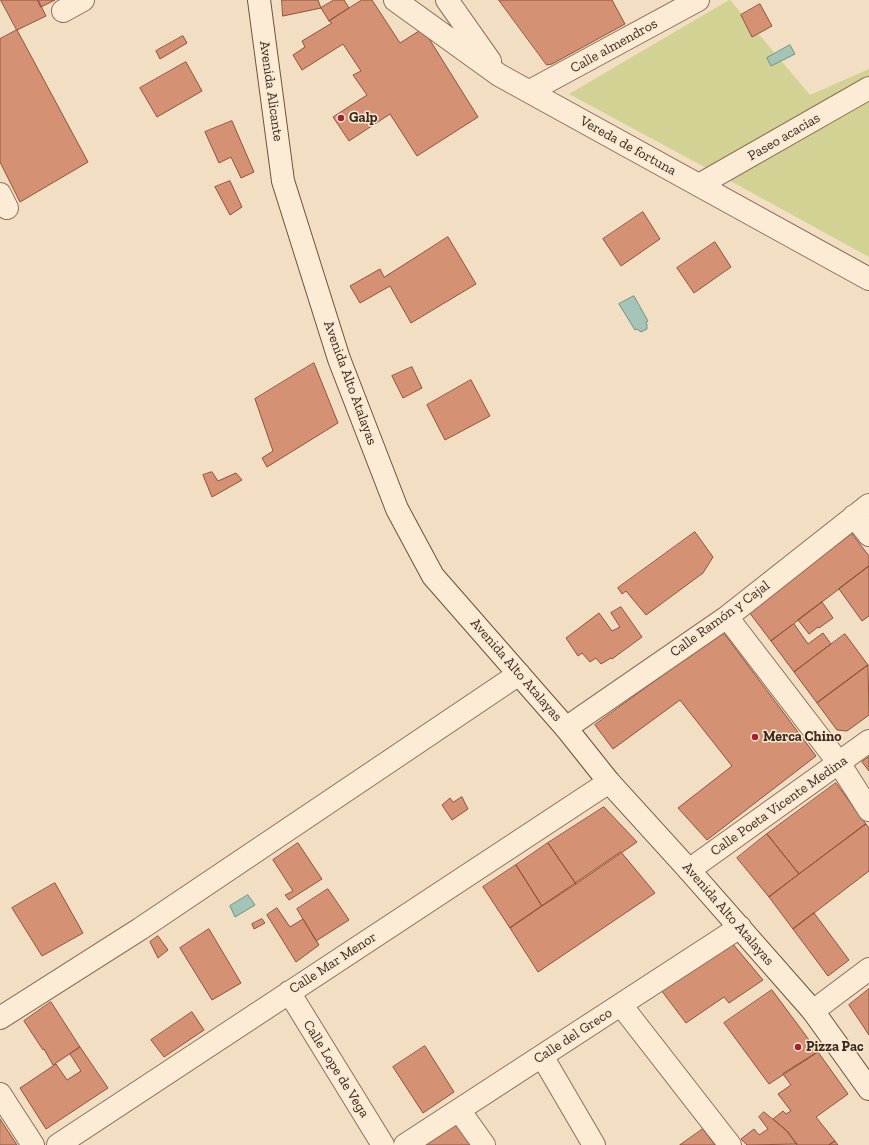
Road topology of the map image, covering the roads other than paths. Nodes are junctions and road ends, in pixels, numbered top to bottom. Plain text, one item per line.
1 (83, 0) edge
2 (258, 0) edge
3 (395, 0) edge
4 (446, 0) edge
5 (698, 0) edge
6 (63, 11) dead end
7 (499, 75) junction
8 (869, 88) edge
9 (530, 91) junction
10 (283, 181) joint
11 (699, 185) junction
12 (869, 278) edge
13 (861, 511) edge
14 (869, 536) edge
15 (727, 617) junction
16 (519, 674) junction
17 (566, 728) junction
18 (869, 741) edge
19 (839, 763) junction
20 (609, 782) junction
21 (869, 810) edge
22 (689, 870) junction
23 (740, 927) junction
24 (869, 969) edge
25 (289, 992) junction
26 (621, 1005) junction
27 (813, 1010) junction
28 (0, 1018) edge
29 (542, 1056) junction
30 (869, 1089) edge
31 (0, 1094) edge
32 (459, 1110) junction
33 (33, 1145) edge
34 (58, 1145) edge
35 (383, 1145) edge
36 (405, 1145) edge
37 (484, 1145) edge
38 (594, 1145) edge
39 (730, 1145) edge

1 - 6 street
2 - 10 street, Avenida Alicante
3 - 7 street, Vereda de fortuna
4 - 7 street
5 - 9 street, Calle almendros
7 - 9 street, Vereda de fortuna
8 - 11 street, Paseo acacias
9 - 11 street, Vereda de fortuna
10 - 16 street, Avenida Alto Atalayas
11 - 12 street, Vereda de fortuna
13 - 14 street
13 - 15 street, Calle Ramón y Cajal
15 - 17 street, Calle Ramón y Cajal
15 - 19 street
16 - 17 street, Avenida Alto Atalayas
16 - 28 street
17 - 20 street, Avenida Alto Atalayas
18 - 19 street, Calle Poeta Vicente Medina
19 - 21 street
19 - 22 street, Calle Poeta Vicente Medina
20 - 22 street, Avenida Alto Atalayas
20 - 25 street, Calle Mar Menor
22 - 23 street, Avenida Alto Atalayas
23 - 26 street, Calle del Greco
23 - 27 street, Avenida Alto Atalayas
24 - 27 street
25 - 34 street, Calle Mar Menor
25 - 35 street, Calle Lope de Vega
26 - 29 street, Calle del Greco
26 - 39 street
27 - 30 street, Avenida Alto Atalayas
29 - 32 street, Calle del Greco
29 - 38 street
31 - 33 street
32 - 36 street, Calle del Greco
32 - 37 street

